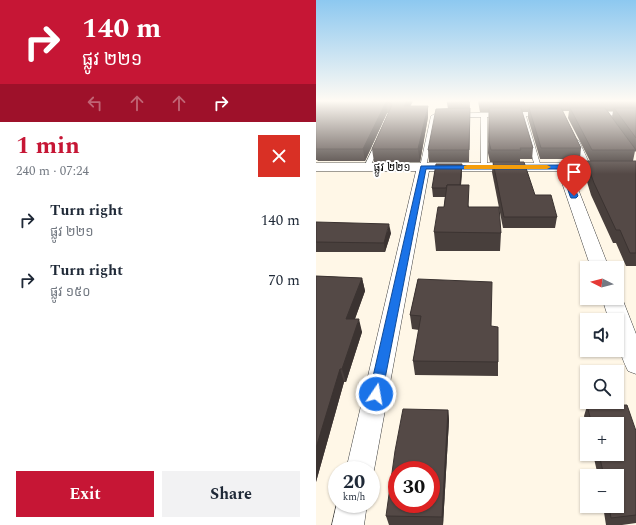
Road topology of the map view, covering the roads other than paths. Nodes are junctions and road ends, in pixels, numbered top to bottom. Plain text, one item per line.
1 (431, 126) edge
2 (484, 126) edge
3 (526, 126) edge
4 (573, 134) edge
5 (381, 135) edge
6 (316, 167) edge
7 (367, 167) junction
8 (423, 167) junction
9 (484, 167) junction
10 (538, 167) junction
11 (563, 167) junction
12 (588, 167) junction
13 (636, 167) edge
14 (597, 261) edge
15 (615, 305) edge
16 (636, 364) edge
17 (362, 461) edge
18 (350, 513) edge
19 (348, 525) edge

1 - 8 lane
2 - 9 lane
3 - 10 lane
4 - 12 lane
5 - 7 lane
6 - 7 street, ផ្លូវ ២២១
7 - 8 street, ផ្លូវ ២២១
8 - 9 street, ផ្លូវ ២២១
8 - 17 street
9 - 10 street, ផ្លូវ ២២១
10 - 11 street, ផ្លូវ ២២១
11 - 12 street, ផ្លូវ ២២១
11 - 14 street
12 - 13 street, ផ្លូវ ២២១
15 - 16 street
18 - 19 street

